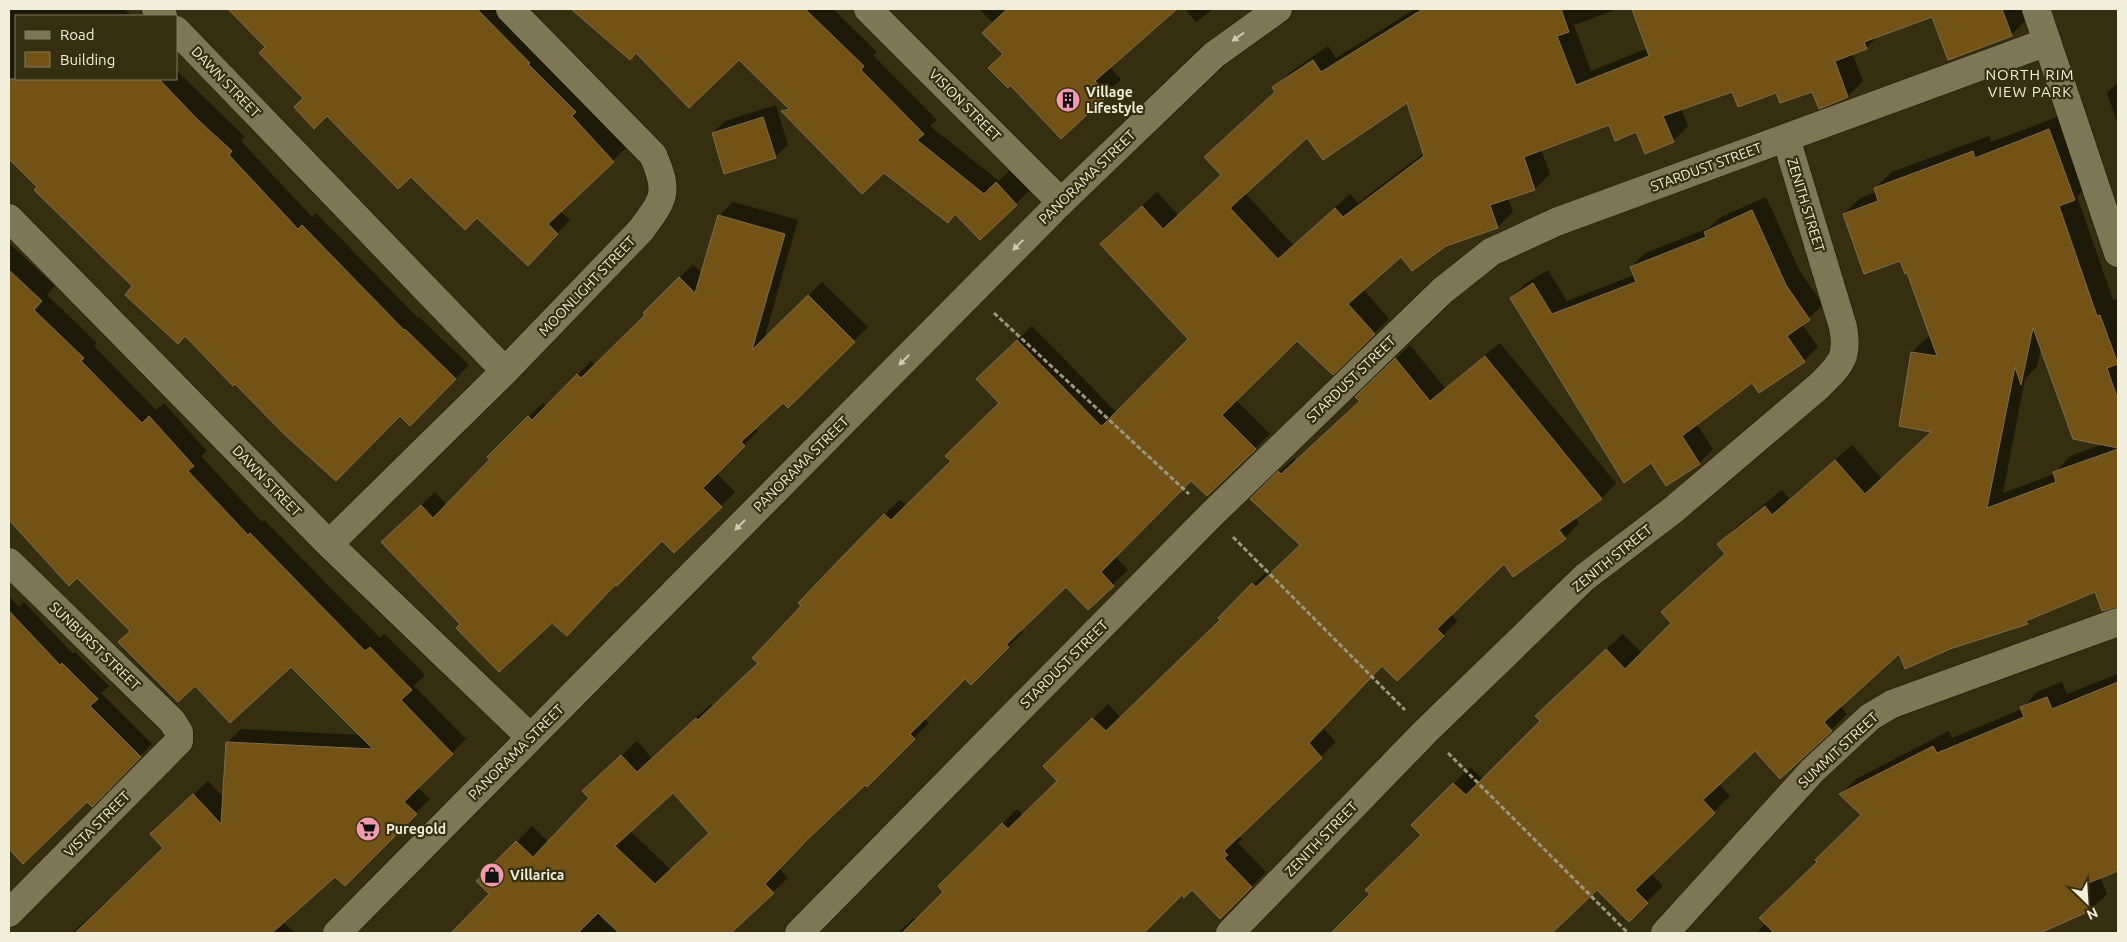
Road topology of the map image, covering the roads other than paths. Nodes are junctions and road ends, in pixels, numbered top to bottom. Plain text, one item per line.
1 (510, 9) edge
2 (868, 9) edge
3 (1278, 9) edge
4 (2036, 9) edge
5 (178, 32) edge
6 (2047, 42) junction
7 (1786, 138) junction
8 (1062, 202) junction
9 (9, 218) edge
10 (2118, 253) edge
11 (505, 371) junction
12 (329, 544) junction
13 (9, 562) edge
14 (2118, 622) edge
15 (178, 732) joint
16 (530, 737) junction
17 (10, 909) edge
18 (337, 933) edge
19 (799, 933) edge
20 (1230, 933) edge
21 (1665, 933) edge

1 - 11 street, MOONLIGHT STREET
2 - 8 street, VISION STREET
3 -> 8 street, PANORAMA STREET
4 - 6 street
5 - 11 street, DAWN STREET
6 - 7 street, STARDUST STREET
6 - 10 street
7 - 19 street, STARDUST STREET
7 - 20 street, ZENITH STREET
8 -> 16 street, PANORAMA STREET
9 - 12 street, DAWN STREET
11 - 12 street, MOONLIGHT STREET
12 - 16 street, DAWN STREET
13 - 15 street, SUNBURST STREET
14 - 21 street, SUMMIT STREET
15 - 17 street, VISTA STREET
16 - 18 street, PANORAMA STREET

